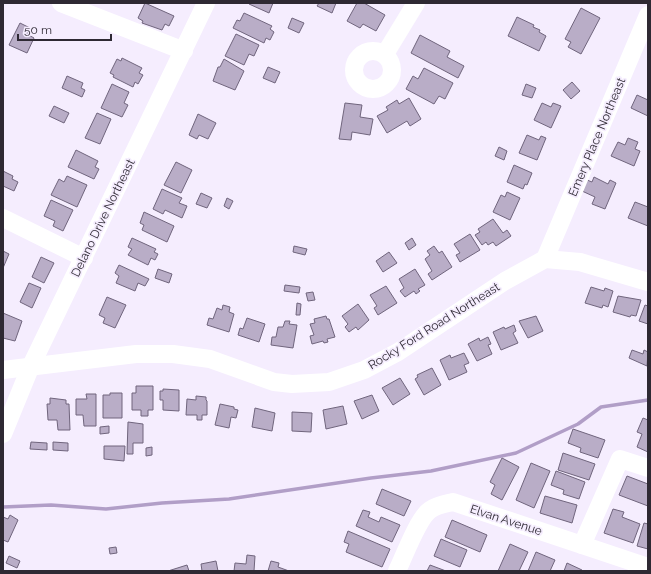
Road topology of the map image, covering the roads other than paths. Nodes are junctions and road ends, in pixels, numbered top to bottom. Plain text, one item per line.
1 (61, 3) edge
2 (206, 3) edge
3 (416, 3) edge
4 (648, 15) edge
5 (184, 51) junction
6 (385, 54) dead end
7 (3, 218) edge
8 (84, 258) junction
9 (545, 259) junction
10 (648, 282) edge
11 (30, 368) junction
12 (3, 370) edge
13 (3, 434) edge
14 (648, 468) edge
15 (582, 545) junction
16 (648, 567) edge
17 (397, 571) edge

1 - 5 street
2 - 5 street, Delano Drive Northeast
3 - 6 street
4 - 9 street, Emery Place Northeast
5 - 8 street, Delano Drive Northeast
7 - 8 street
8 - 11 street, Delano Drive Northeast
9 - 10 street
9 - 11 street, Rocky Ford Road Northeast
11 - 12 street, Rocky Ford Road Northeast
11 - 13 street, Delano Drive Northeast
14 - 15 street
15 - 16 street, Elvan Avenue
15 - 17 street, Elvan Avenue

